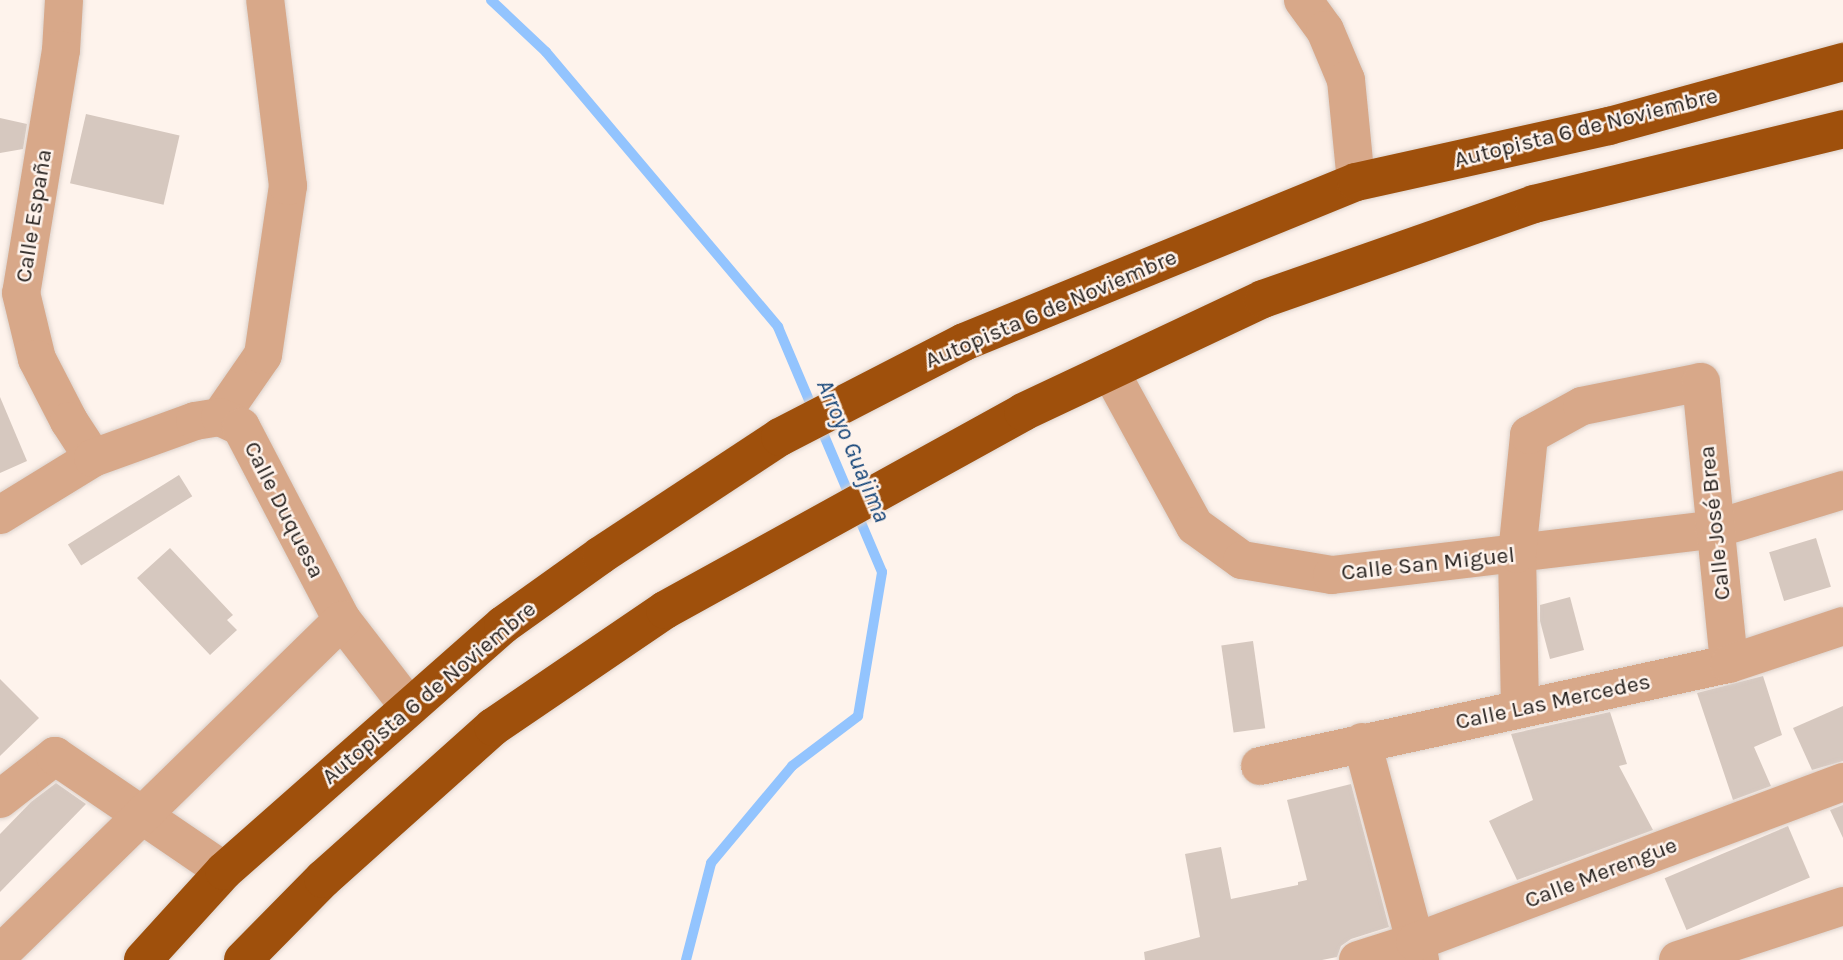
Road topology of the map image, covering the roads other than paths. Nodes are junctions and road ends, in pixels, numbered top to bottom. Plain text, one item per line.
1 (64, 0) edge
2 (265, 0) edge
3 (1303, 0) edge
4 (1843, 62) edge
5 (1843, 129) edge
6 (1356, 182) junction
7 (1110, 370) junction
8 (220, 417) junction
9 (93, 458) junction
10 (1843, 490) edge
11 (0, 515) edge
12 (1715, 529) junction
13 (1517, 554) junction
14 (342, 620) junction
15 (1843, 626) edge
16 (1729, 664) junction
17 (409, 706) junction
18 (1520, 709) junction
19 (1362, 742) junction
20 (1260, 766) dead end
21 (1843, 782) edge
22 (0, 799) edge
23 (143, 814) junction
24 (224, 872) junction
25 (1843, 906) edge
26 (1418, 951) edge
27 (0, 954) edge
28 (143, 960) edge
29 (243, 960) edge
30 (1358, 960) edge
31 (1678, 960) edge

1 - 9 street, Calle España
2 - 8 street
3 - 6 street
4 - 6 highway, Autopista 6 de Noviembre
5 - 7 highway
6 - 17 highway, Autopista 6 de Noviembre
7 - 13 street, Calle San Miguel
7 - 29 highway
8 - 9 street
8 - 14 street, Calle Duquesa
9 - 11 street
10 - 12 street, Calle San Miguel
12 - 13 street, Calle San Miguel
12 - 13 street, Calle José Brea
12 - 16 street, Calle José Brea
13 - 18 street
14 - 17 street, Calle Duquesa
14 - 23 street
15 - 16 street, Calle Las Mercedes
16 - 18 street, Calle Las Mercedes
17 - 24 highway, Autopista 6 de Noviembre
18 - 19 street, Calle Las Mercedes
19 - 20 street, Calle Las Mercedes
19 - 26 street
21 - 26 street, Calle Merengue
22 - 23 street
23 - 24 street
23 - 27 street
24 - 28 highway, Autopista 6 de Noviembre
25 - 31 street
26 - 30 street, Calle Merengue

